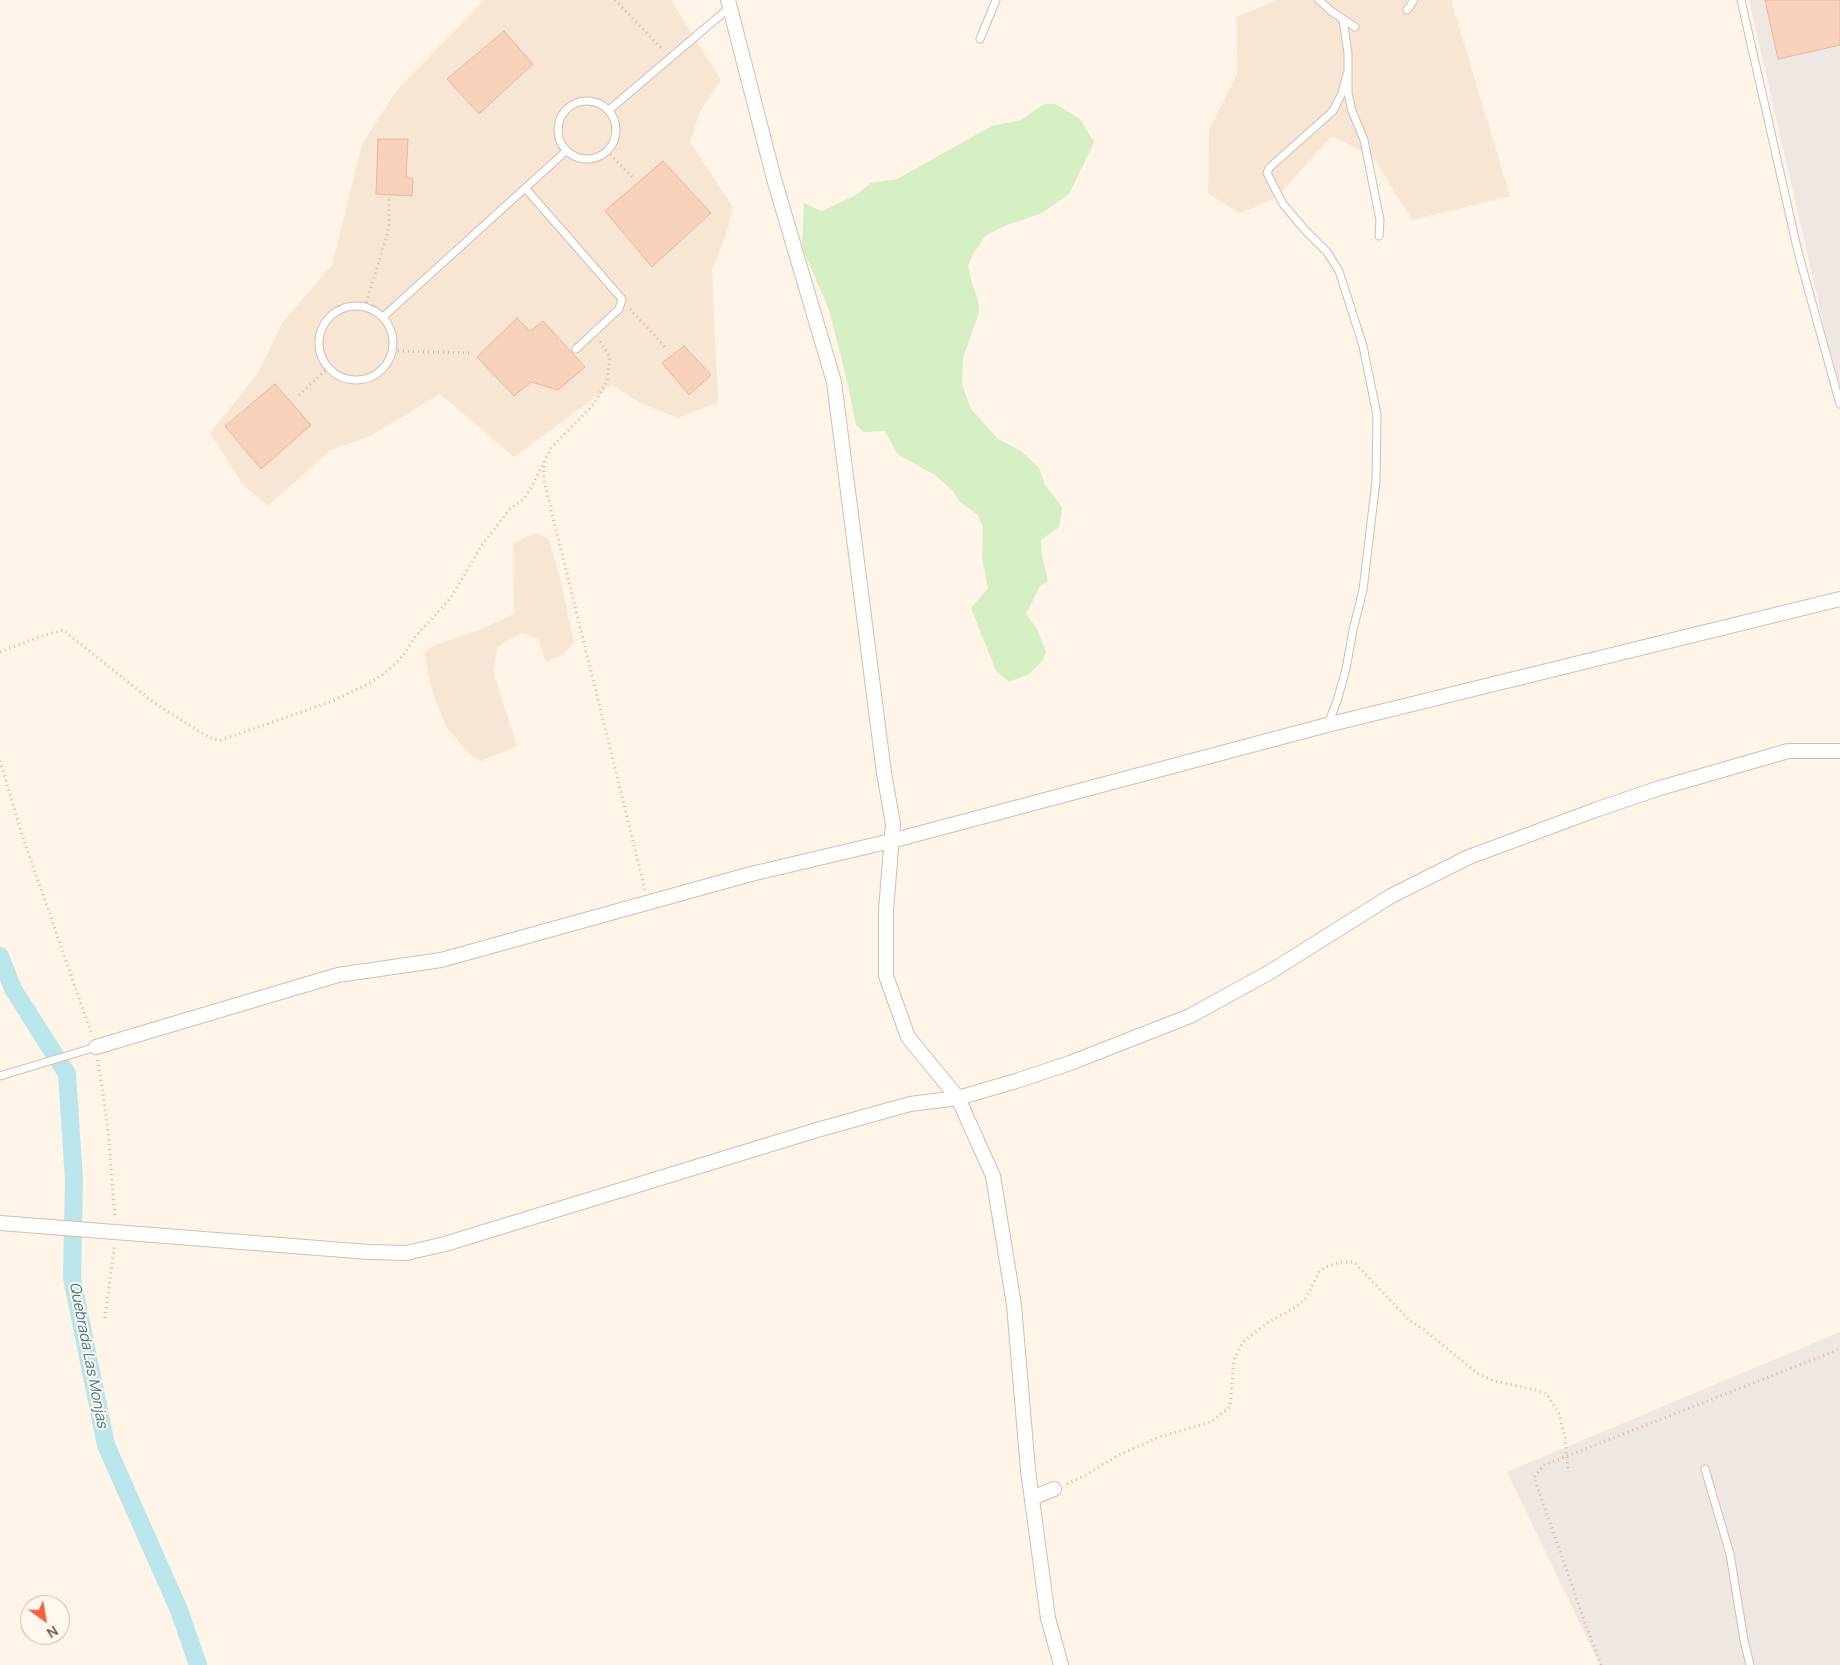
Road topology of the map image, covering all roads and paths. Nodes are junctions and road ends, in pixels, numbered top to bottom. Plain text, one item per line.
1 (615, 0) edge
2 (996, 0) edge
3 (1320, 0) edge
4 (1414, 0) edge
5 (1741, 0) edge
6 (729, 4) edge
7 (1407, 10) dead end
8 (1343, 20) junction
9 (1355, 27) dead end
10 (980, 39) dead end
11 (670, 58) junction
12 (1347, 74) junction
13 (609, 110) junction
14 (566, 151) junction
15 (607, 151) junction
16 (634, 179) dead end
17 (526, 189) junction
18 (390, 198) dead end
19 (1380, 236) dead end
20 (622, 299) junction
21 (365, 307) junction
22 (383, 317) junction
23 (594, 333) junction
24 (667, 349) dead end
25 (576, 350) dead end
26 (393, 351) junction
27 (474, 353) dead end
28 (328, 368) junction
29 (299, 396) dead end
30 (1840, 404) edge
31 (544, 460) junction
32 (1840, 599) edge
33 (0, 652) edge
34 (1328, 725) junction
35 (1840, 751) edge
36 (0, 761) edge
37 (891, 841) junction
38 (649, 902) junction
39 (96, 1047) junction
40 (0, 1076) edge
41 (958, 1098) junction
42 (0, 1223) edge
43 (116, 1232) junction
44 (105, 1318) dead end
45 (1840, 1349) edge
46 (1567, 1456) junction
47 (1568, 1470) dead end
48 (1705, 1470) dead end
49 (1054, 1490) joint
50 (1032, 1498) junction
51 (1061, 1665) edge
52 (1601, 1665) edge
53 (1750, 1665) edge

1 - 11 path
2 - 10 lane
3 - 8 lane
4 - 7 lane
5 - 30 lane
6 - 11 lane
6 - 37 street
8 - 9 lane
8 - 12 lane
11 - 13 lane
12 - 19 lane
12 - 34 lane
13 - 14 lane
13 - 15 lane
14 - 15 lane
14 - 17 lane
15 - 16 path
17 - 20 lane
17 - 22 lane
18 - 21 path
20 - 23 lane
20 - 24 path
21 - 22 lane
21 - 28 lane
22 - 26 lane
23 - 25 lane
23 - 31 path
26 - 27 path
26 - 28 lane
28 - 29 path
31 - 33 path
31 - 38 path
32 - 34 street
34 - 37 street
35 - 41 street
36 - 39 path
37 - 38 street
37 - 41 street
38 - 39 street
39 - 40 lane
39 - 43 path
41 - 43 street
41 - 50 street
42 - 43 street
43 - 44 path
45 - 46 path
46 - 47 path
46 - 49 path
46 - 52 path
48 - 53 lane
49 - 50 street
50 - 51 street

